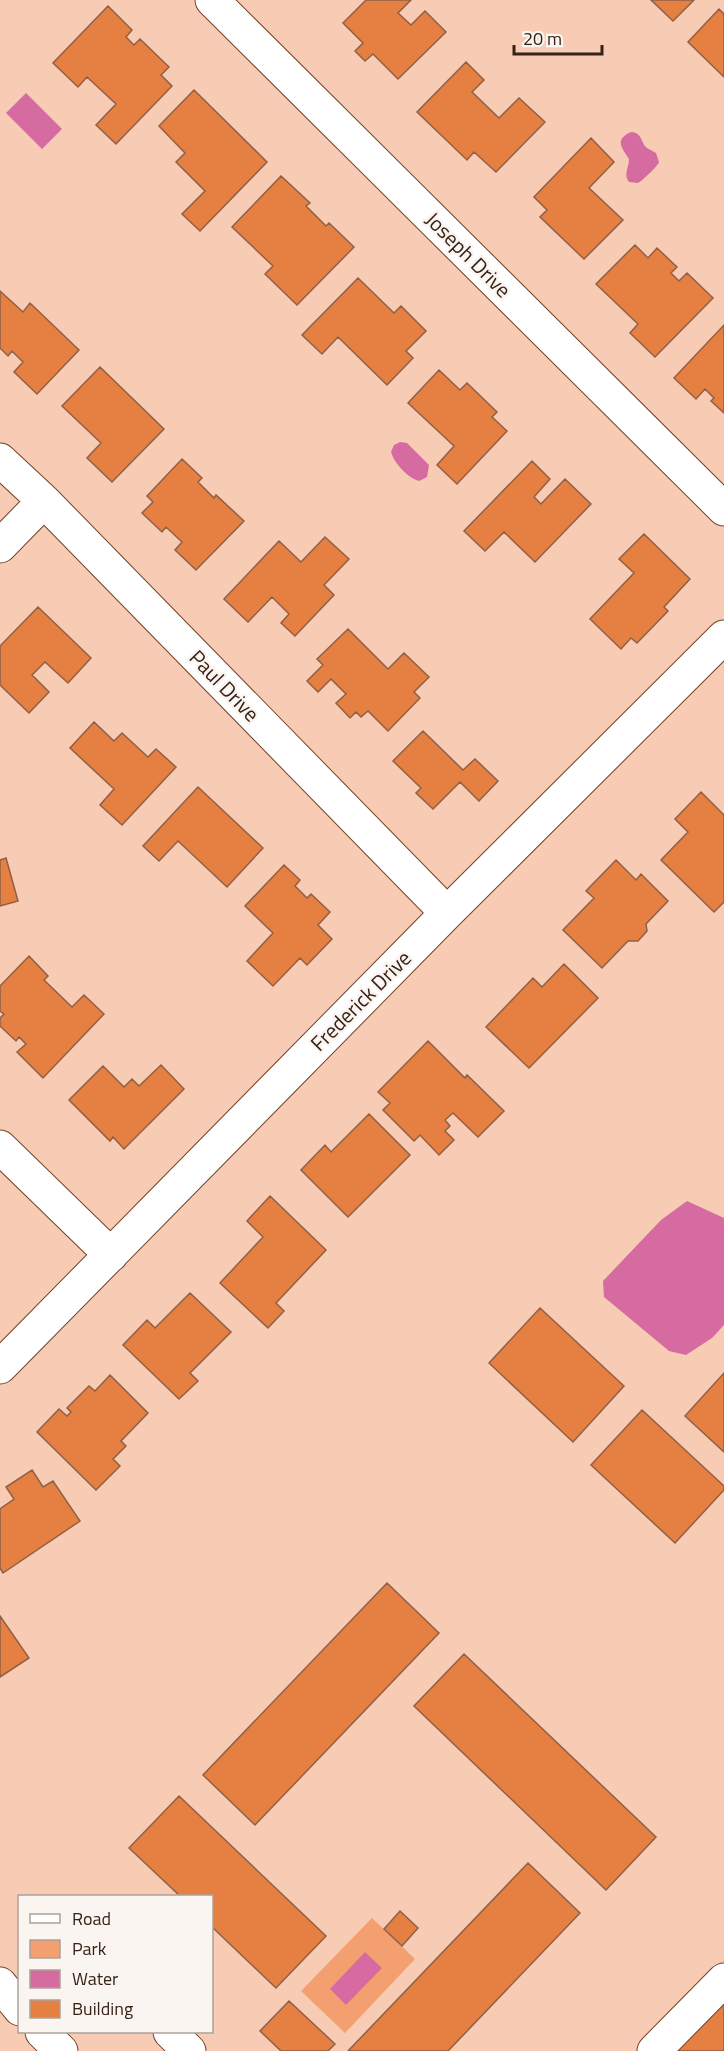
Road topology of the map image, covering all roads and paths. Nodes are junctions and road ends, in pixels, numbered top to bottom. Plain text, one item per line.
1 (212, 0) edge
2 (0, 460) edge
3 (44, 501) junction
4 (724, 509) edge
5 (0, 546) edge
6 (724, 637) edge
7 (447, 913) junction
8 (0, 1147) edge
9 (111, 1255) junction
10 (0, 1367) edge
11 (724, 1980) edge
12 (0, 1984) edge
13 (18, 2006) edge
14 (44, 2033) edge
15 (172, 2033) edge
16 (61, 2051) edge
17 (189, 2051) edge
18 (654, 2051) edge

1 - 4 street, Joseph Drive
2 - 3 street, Paul Drive
3 - 5 street
3 - 7 street, Paul Drive
6 - 7 street, Frederick Drive
7 - 9 street, Frederick Drive
8 - 9 street
9 - 10 street, Frederick Drive
11 - 18 street
12 - 13 street
14 - 16 street
15 - 17 street

